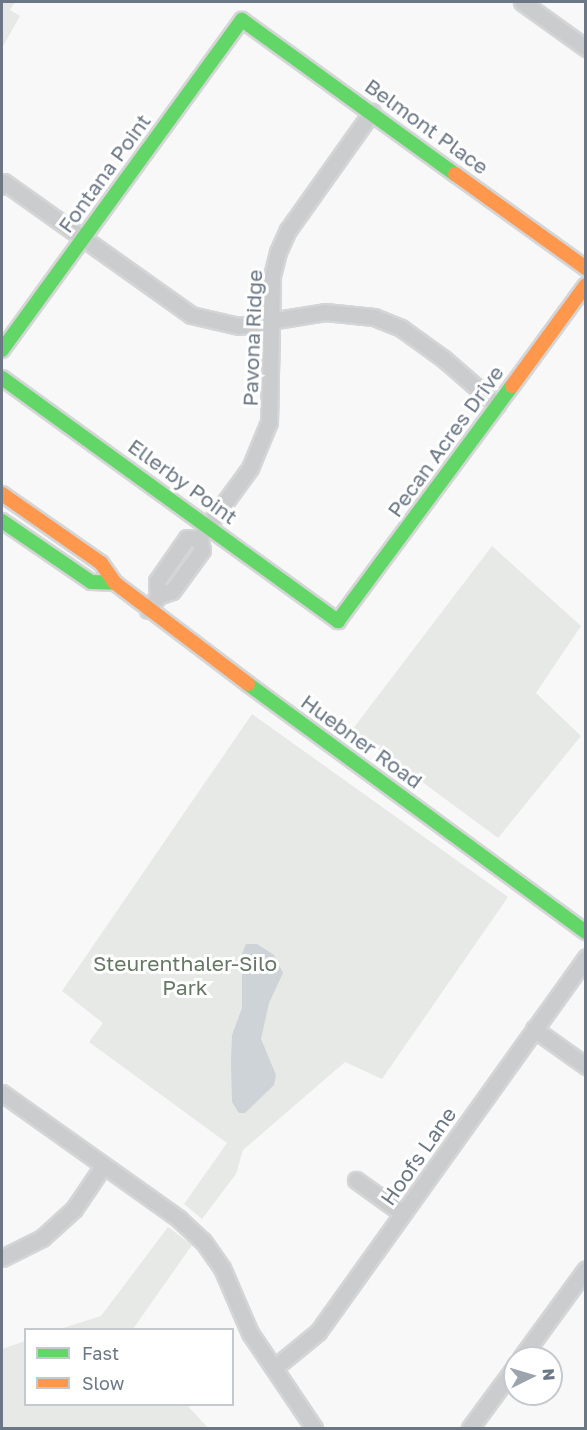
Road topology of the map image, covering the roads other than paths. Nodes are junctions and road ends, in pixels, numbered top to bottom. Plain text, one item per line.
1 (522, 2) edge
2 (242, 20) joint
3 (585, 48) edge
4 (372, 112) junction
5 (3, 184) edge
6 (81, 239) junction
7 (585, 268) edge
8 (585, 285) edge
9 (272, 322) junction
10 (2, 350) edge
11 (2, 378) edge
12 (497, 405) junction
13 (2, 494) edge
14 (2, 522) edge
15 (204, 532) junction
16 (115, 583) junction
17 (148, 610) junction
18 (338, 621) joint
19 (585, 932) edge
20 (585, 957) edge
21 (534, 1029) junction
22 (585, 1066) edge
23 (2, 1093) edge
24 (103, 1166) junction
25 (356, 1180) dead end
26 (402, 1213) junction
27 (2, 1258) edge
28 (585, 1269) edge
29 (530, 1346) edge
30 (274, 1368) junction
31 (503, 1383) edge
32 (314, 1428) edge
33 (470, 1428) edge

1 - 3 street
2 - 4 street, Belmont Place
2 - 6 street, Fontana Point
4 - 7 street, Belmont Place
4 - 9 street, Pavona Ridge
5 - 6 street
6 - 9 street
6 - 10 street, Fontana Point
8 - 12 street, Pecan Acres Drive
9 - 12 street
9 - 15 street, Pavona Ridge
11 - 15 street, Ellerby Point
12 - 18 street, Pecan Acres Drive
13 - 16 street, Huebner Road
14 - 16 street
15 - 17 street, Pavona Ridge
15 - 18 street, Ellerby Point
16 - 17 street, Huebner Road
17 - 19 street, Huebner Road
20 - 21 street, Hoofs Lane
21 - 22 street
21 - 26 street, Hoofs Lane
23 - 24 street
24 - 27 street
24 - 30 street
25 - 26 street
26 - 30 street, Hoofs Lane
28 - 29 street
30 - 32 street
31 - 33 street

